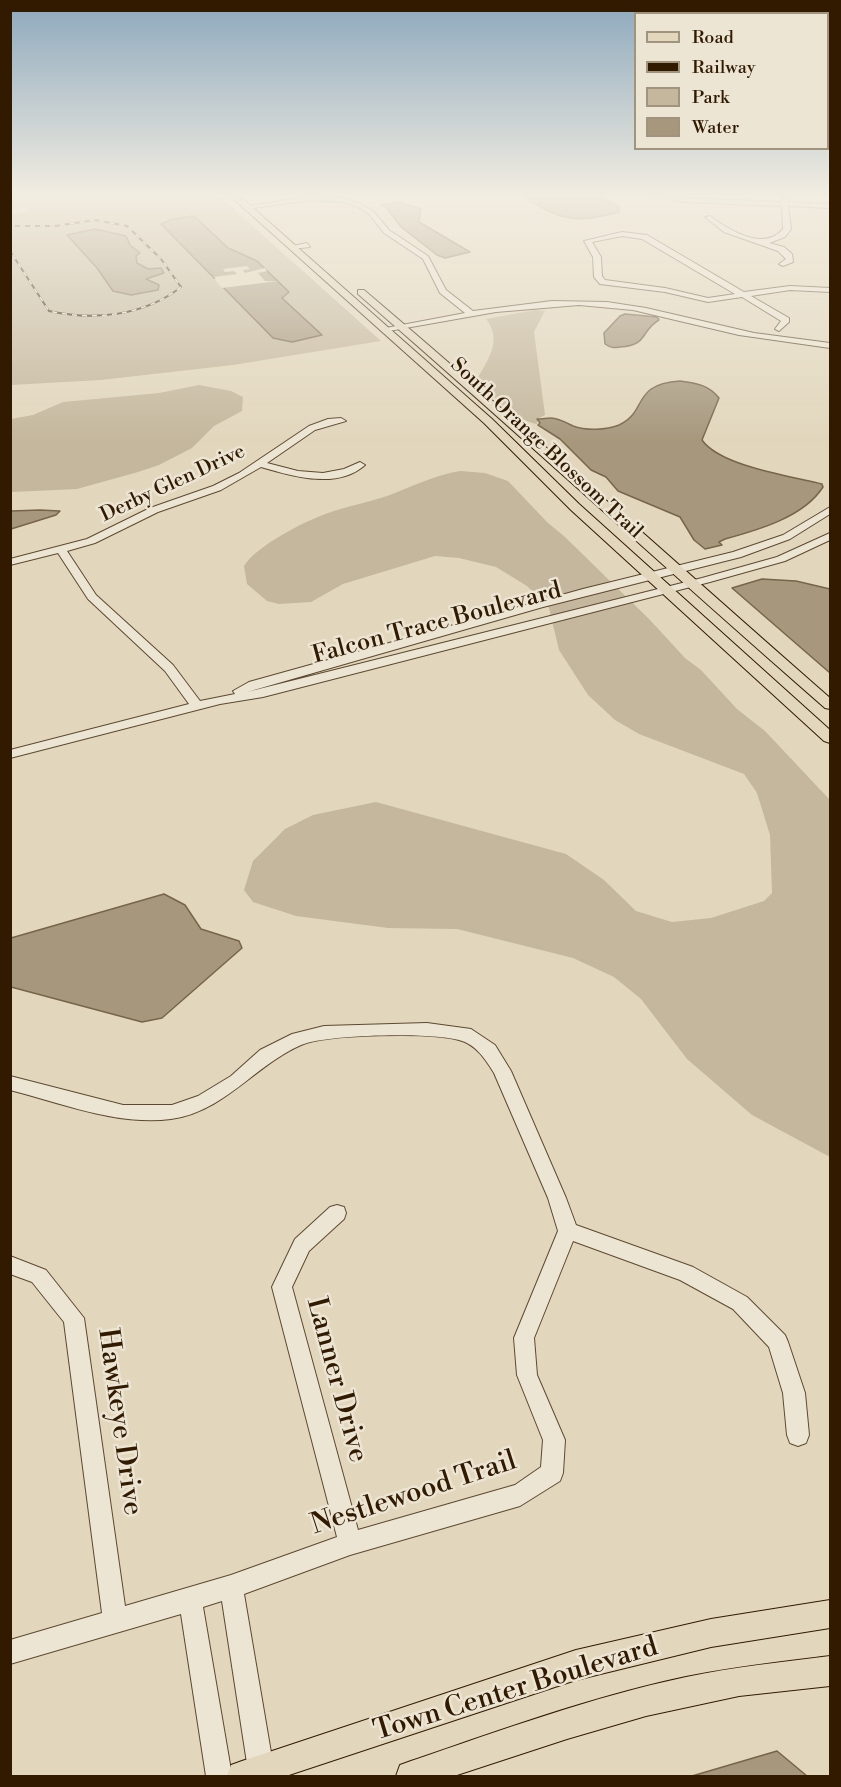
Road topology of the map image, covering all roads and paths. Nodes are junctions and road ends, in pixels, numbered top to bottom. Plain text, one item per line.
1 (325, 276) edge
2 (436, 276) edge
3 (598, 276) edge
4 (713, 276) edge
5 (355, 286) dead end
6 (831, 290) edge
7 (746, 295) junction
8 (473, 315) junction
9 (402, 327) junction
10 (779, 329) dead end
11 (386, 330) junction
12 (831, 346) edge
13 (341, 421) dead end
14 (260, 464) junction
15 (360, 465) dead end
16 (828, 515) edge
17 (831, 536) edge
18 (61, 550) junction
19 (10, 562) edge
20 (675, 570) junction
21 (650, 576) junction
22 (691, 584) junction
23 (665, 590) junction
24 (220, 700) junction
25 (831, 705) edge
26 (196, 706) junction
27 (831, 738) edge
28 (10, 754) edge
29 (10, 1083) edge
30 (337, 1213) dead end
31 (568, 1231) junction
32 (10, 1265) edge
33 (798, 1435) dead end
34 (350, 1544) junction
35 (231, 1587) junction
36 (190, 1599) junction
37 (831, 1614) edge
38 (115, 1619) junction
39 (10, 1652) edge
40 (831, 1671) edge
41 (255, 1774) edge
42 (219, 1776) edge
43 (411, 1776) edge

1 - 11 main road, South Orange Blossom Trail
2 - 8 street
3 - 7 street
4 - 7 street
5 - 9 main road, South Orange Blossom Trail
6 - 7 street
7 - 10 street
8 - 9 street
8 - 12 street
9 - 11 street
9 - 20 main road, South Orange Blossom Trail
11 - 21 main road, South Orange Blossom Trail
13 - 14 street, Derby Glen Drive
14 - 15 street
14 - 18 street, Derby Glen Drive
16 - 20 street, Falcon Trace Boulevard
17 - 22 street, Falcon Trace Boulevard
18 - 19 street, Derby Glen Drive
18 - 26 street
20 - 21 street, Falcon Trace Boulevard
20 - 22 main road, South Orange Blossom Trail
21 - 23 main road, South Orange Blossom Trail
21 - 24 street, Falcon Trace Boulevard
22 - 23 street, Falcon Trace Boulevard
22 - 25 main road, South Orange Blossom Trail
23 - 24 street, Falcon Trace Boulevard
23 - 27 main road, South Orange Blossom Trail
24 - 26 street, Falcon Trace Boulevard
26 - 28 street, Falcon Trace Boulevard
29 - 31 street
30 - 34 street, Lanner Drive
31 - 33 street
31 - 34 street, Nestlewood Trail
32 - 38 street, Hawkeye Drive
34 - 35 street, Nestlewood Trail
35 - 36 street, Nestlewood Trail
35 - 41 street
36 - 38 street, Nestlewood Trail
36 - 42 street
37 - 41 main road, Town Center Boulevard
38 - 39 street, Nestlewood Trail
40 - 43 main road, Town Center Boulevard

